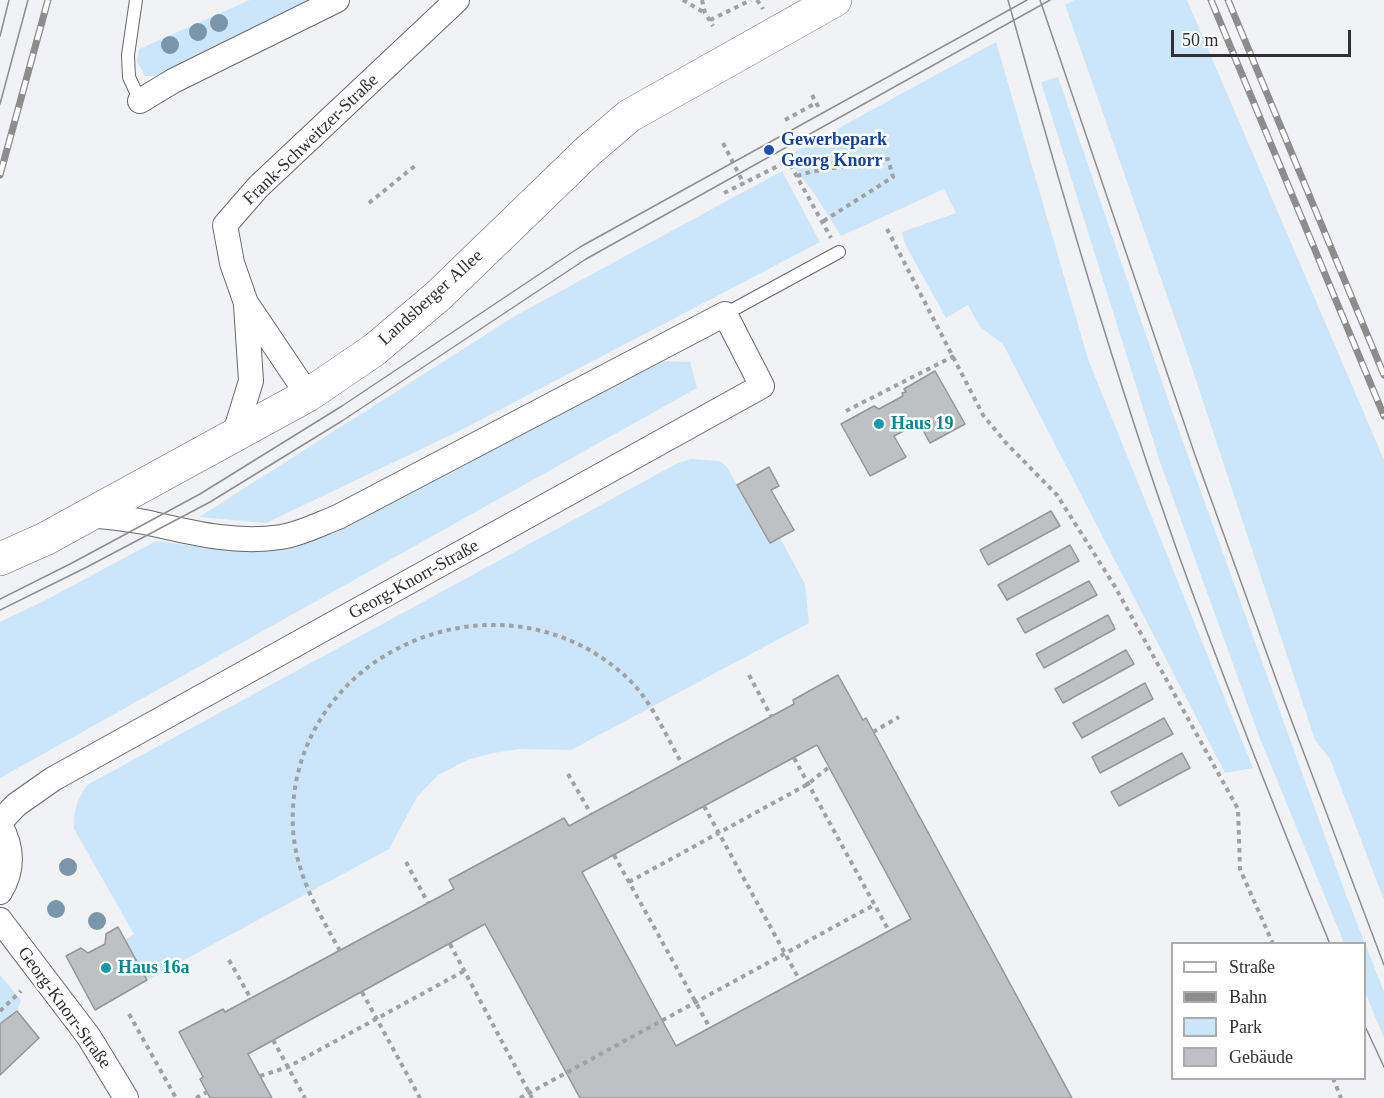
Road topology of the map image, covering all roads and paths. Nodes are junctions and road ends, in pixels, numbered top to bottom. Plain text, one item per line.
1 (136, 0) edge
2 (337, 0) edge
3 (457, 0) edge
4 (683, 0) edge
5 (702, 0) edge
6 (751, 0) edge
7 (757, 0) edge
8 (835, 0) edge
9 (760, 7) dead end
10 (705, 13) junction
11 (710, 20) junction
12 (713, 26) dead end
13 (812, 95) dead end
14 (140, 101) joint
15 (816, 103) junction
16 (819, 108) dead end
17 (786, 120) dead end
18 (723, 143) dead end
19 (416, 165) dead end
20 (796, 176) junction
21 (744, 184) junction
22 (724, 193) dead end
23 (369, 203) dead end
24 (887, 229) dead end
25 (839, 252) dead end
26 (246, 303) junction
27 (725, 314) junction
28 (954, 356) junction
29 (308, 395) junction
30 (846, 411) dead end
31 (234, 436) junction
32 (90, 515) junction
33 (0, 559) edge
34 (749, 675) dead end
35 (771, 716) dead end
36 (899, 717) dead end
37 (873, 732) dead end
38 (794, 758) dead end
39 (682, 764) dead end
40 (829, 767) dead end
41 (568, 774) dead end
42 (808, 784) junction
43 (704, 806) dead end
44 (591, 814) dead end
45 (0, 823) edge
46 (719, 832) junction
47 (614, 855) dead end
48 (406, 862) dead end
49 (628, 882) junction
50 (0, 892) edge
51 (428, 903) dead end
52 (874, 905) junction
53 (0, 920) edge
54 (888, 931) dead end
55 (1272, 942) edge
56 (450, 944) dead end
57 (340, 951) dead end
58 (785, 954) junction
59 (229, 960) dead end
60 (464, 971) junction
61 (799, 979) dead end
62 (21, 991) dead end
63 (362, 992) dead end
64 (250, 999) dead end
65 (696, 1002) junction
66 (0, 1011) edge
67 (129, 1014) dead end
68 (377, 1019) junction
69 (710, 1028) dead end
70 (273, 1040) dead end
71 (288, 1067) junction
72 (260, 1076) dead end
73 (1334, 1080) edge
74 (207, 1092) dead end
75 (529, 1093) junction
76 (126, 1098) edge
77 (176, 1098) edge
78 (196, 1098) edge
79 (305, 1098) edge
80 (420, 1098) edge
81 (520, 1098) edge
82 (532, 1098) edge
83 (1341, 1098) edge

1 - 14 lane
2 - 14 street
3 - 26 street, Frank-Schweitzer-Straße
4 - 10 path
5 - 10 path
6 - 11 path
7 - 9 path
8 - 29 main road, Landsberger Allee
10 - 11 path
11 - 12 path
13 - 15 path
15 - 16 path
15 - 17 path
18 - 21 path
19 - 23 path
20 - 20 path
20 - 21 path
21 - 22 path
24 - 28 path
25 - 27 lane
26 - 29 street, Frank-Schweitzer-Straße
26 - 31 street, Frank-Schweitzer-Straße
27 - 32 street
27 - 45 street, Georg-Knorr-Straße
28 - 30 path
28 - 55 path
29 - 31 main road, Landsberger Allee
31 - 32 main road, Landsberger Allee
32 - 33 main road, Landsberger Allee
34 - 35 path
36 - 37 path
38 - 42 path
39 - 57 path
40 - 42 path
41 - 44 path
42 - 46 path
42 - 52 path
43 - 46 path
45 - 50 street
46 - 49 path
46 - 58 path
47 - 49 path
48 - 51 path
49 - 65 path
52 - 54 path
52 - 58 path
53 - 76 street, Georg-Knorr-Straße
56 - 60 path
58 - 61 path
58 - 65 path
59 - 64 path
60 - 68 path
60 - 75 path
62 - 66 path
63 - 68 path
65 - 69 path
65 - 75 path
67 - 77 path
68 - 71 path
68 - 80 path
70 - 71 path
71 - 72 path
71 - 79 path
73 - 83 path
74 - 78 path
75 - 81 path
75 - 82 path

